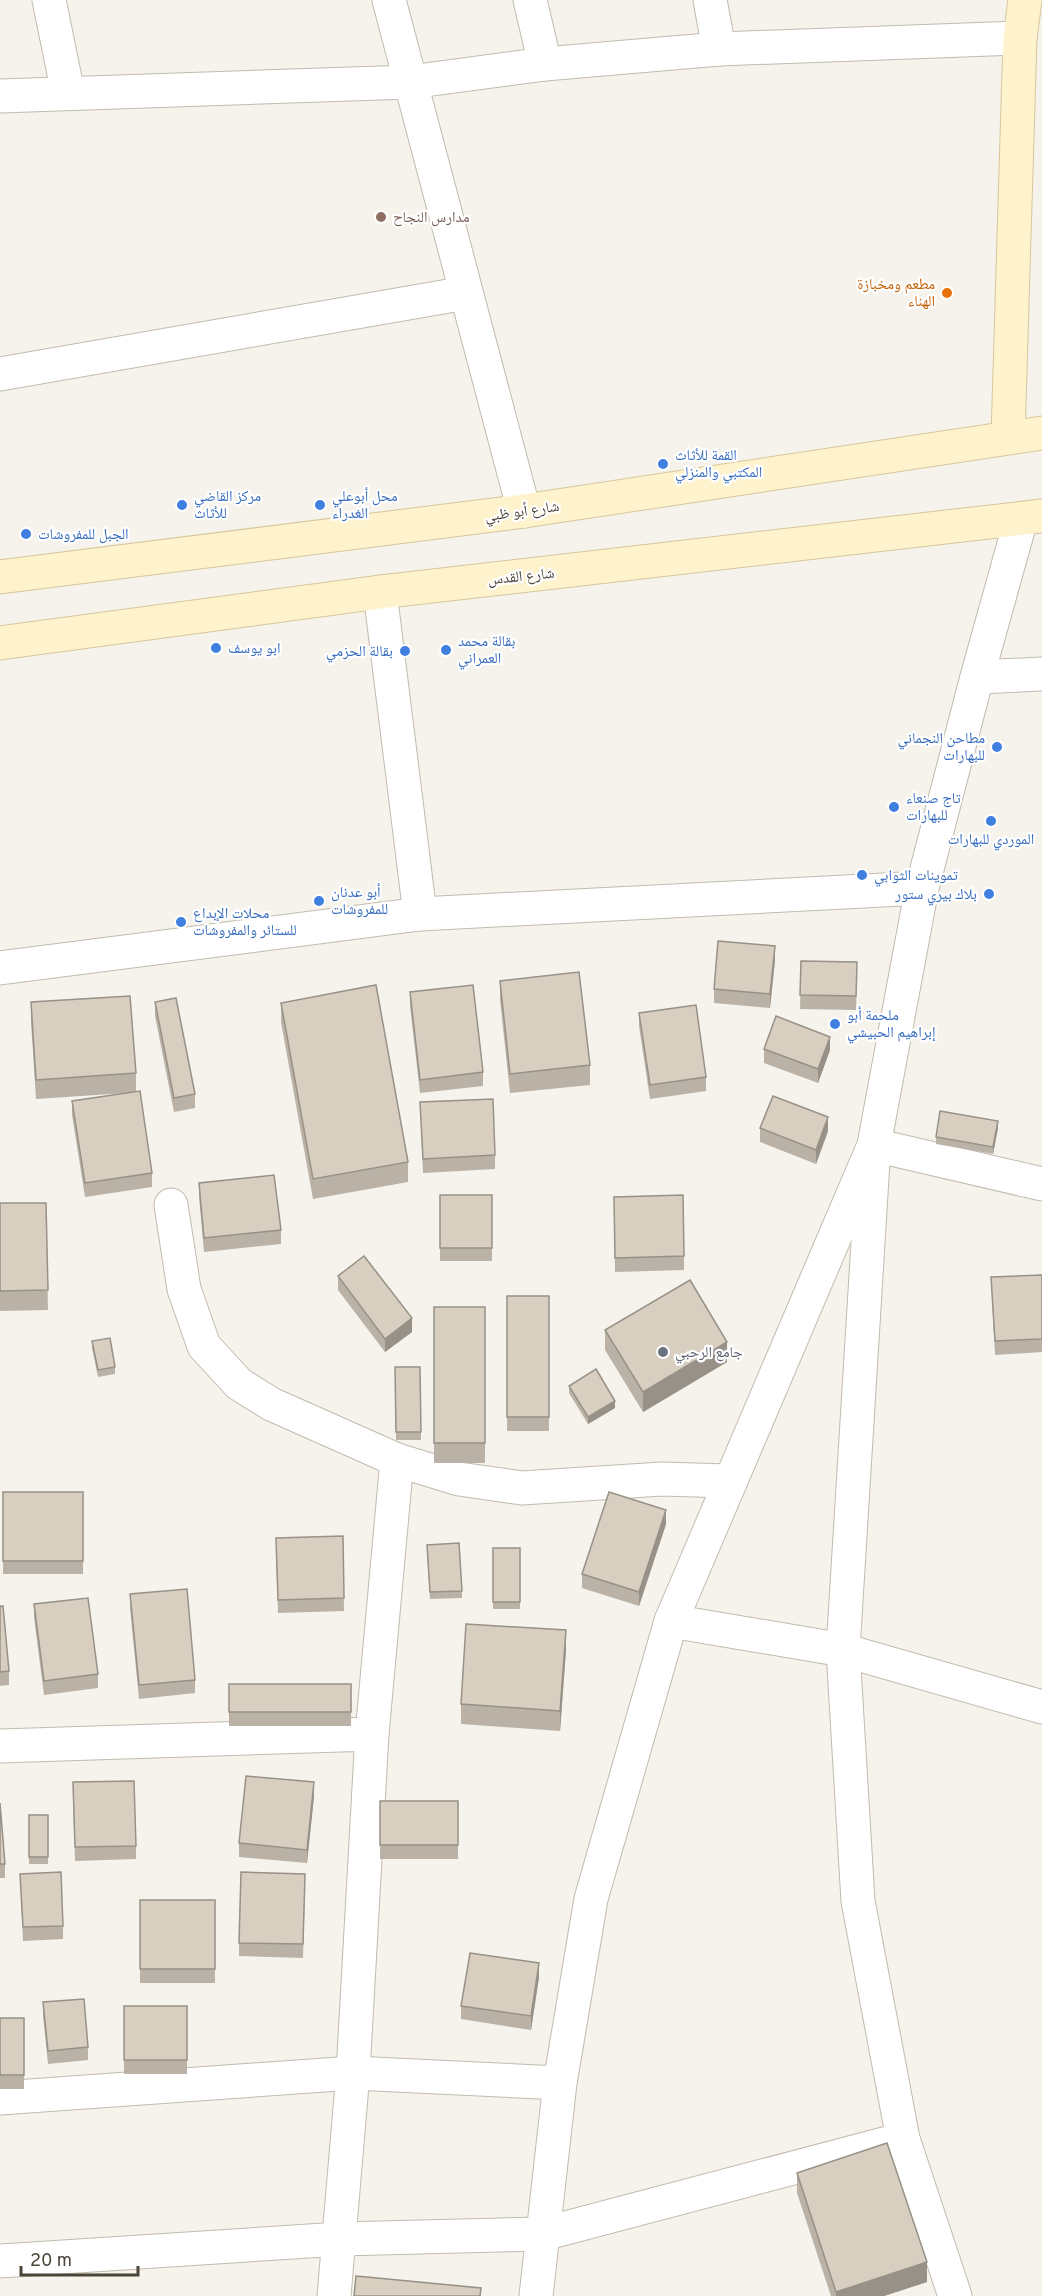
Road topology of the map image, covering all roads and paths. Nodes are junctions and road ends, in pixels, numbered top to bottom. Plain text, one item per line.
1 (49, 0) edge
2 (389, 0) edge
3 (530, 0) edge
4 (710, 0) edge
5 (1025, 0) edge
6 (1020, 38) junction
7 (719, 49) junction
8 (545, 64) junction
9 (410, 82) junction
10 (68, 93) junction
11 (0, 96) edge
12 (466, 293) junction
13 (0, 374) edge
14 (1042, 433) edge
15 (1008, 437) junction
16 (524, 511) junction
17 (1032, 518) edge
18 (0, 577) edge
19 (380, 592) junction
20 (0, 643) edge
21 (1042, 674) edge
22 (977, 677) junction
23 (922, 888) junction
24 (420, 914) junction
25 (0, 968) edge
26 (874, 1145) junction
27 (1042, 1184) edge
28 (171, 1205) dead end
29 (397, 1460) junction
30 (729, 1481) junction
31 (671, 1621) junction
32 (843, 1650) junction
33 (1042, 1707) edge
34 (372, 1734) junction
35 (0, 1746) edge
36 (353, 2073) junction
37 (560, 2083) junction
38 (0, 2098) edge
39 (903, 2139) junction
40 (543, 2234) junction
41 (340, 2239) junction
42 (0, 2261) edge
43 (334, 2296) edge
44 (536, 2296) edge
45 (955, 2296) edge

1 - 10 street
2 - 9 street
3 - 8 street
4 - 7 street
5 - 6 main road
6 - 7 street
6 - 15 main road
7 - 8 street
8 - 9 street
9 - 10 street
9 - 12 street
10 - 11 street
12 - 13 street
12 - 16 street
14 - 15 main road, شارع أبو ظبي
15 - 16 main road, شارع أبو ظبي
16 - 18 main road, شارع أبو ظبي
17 - 19 main road, شارع القدس
17 - 22 street
19 - 20 main road, شارع القدس
19 - 24 street
21 - 22 street
22 - 23 street
23 - 24 street
23 - 26 street
24 - 25 street
26 - 27 street
26 - 30 street
26 - 32 street
28 - 29 street
29 - 30 street
29 - 34 street
30 - 31 street
31 - 32 street
31 - 37 street
32 - 33 street
32 - 39 street
34 - 35 street
34 - 36 street
36 - 37 street
36 - 38 street
36 - 41 street
37 - 40 street
39 - 40 street
39 - 45 street
40 - 41 street
40 - 44 street
41 - 42 street
41 - 43 street

